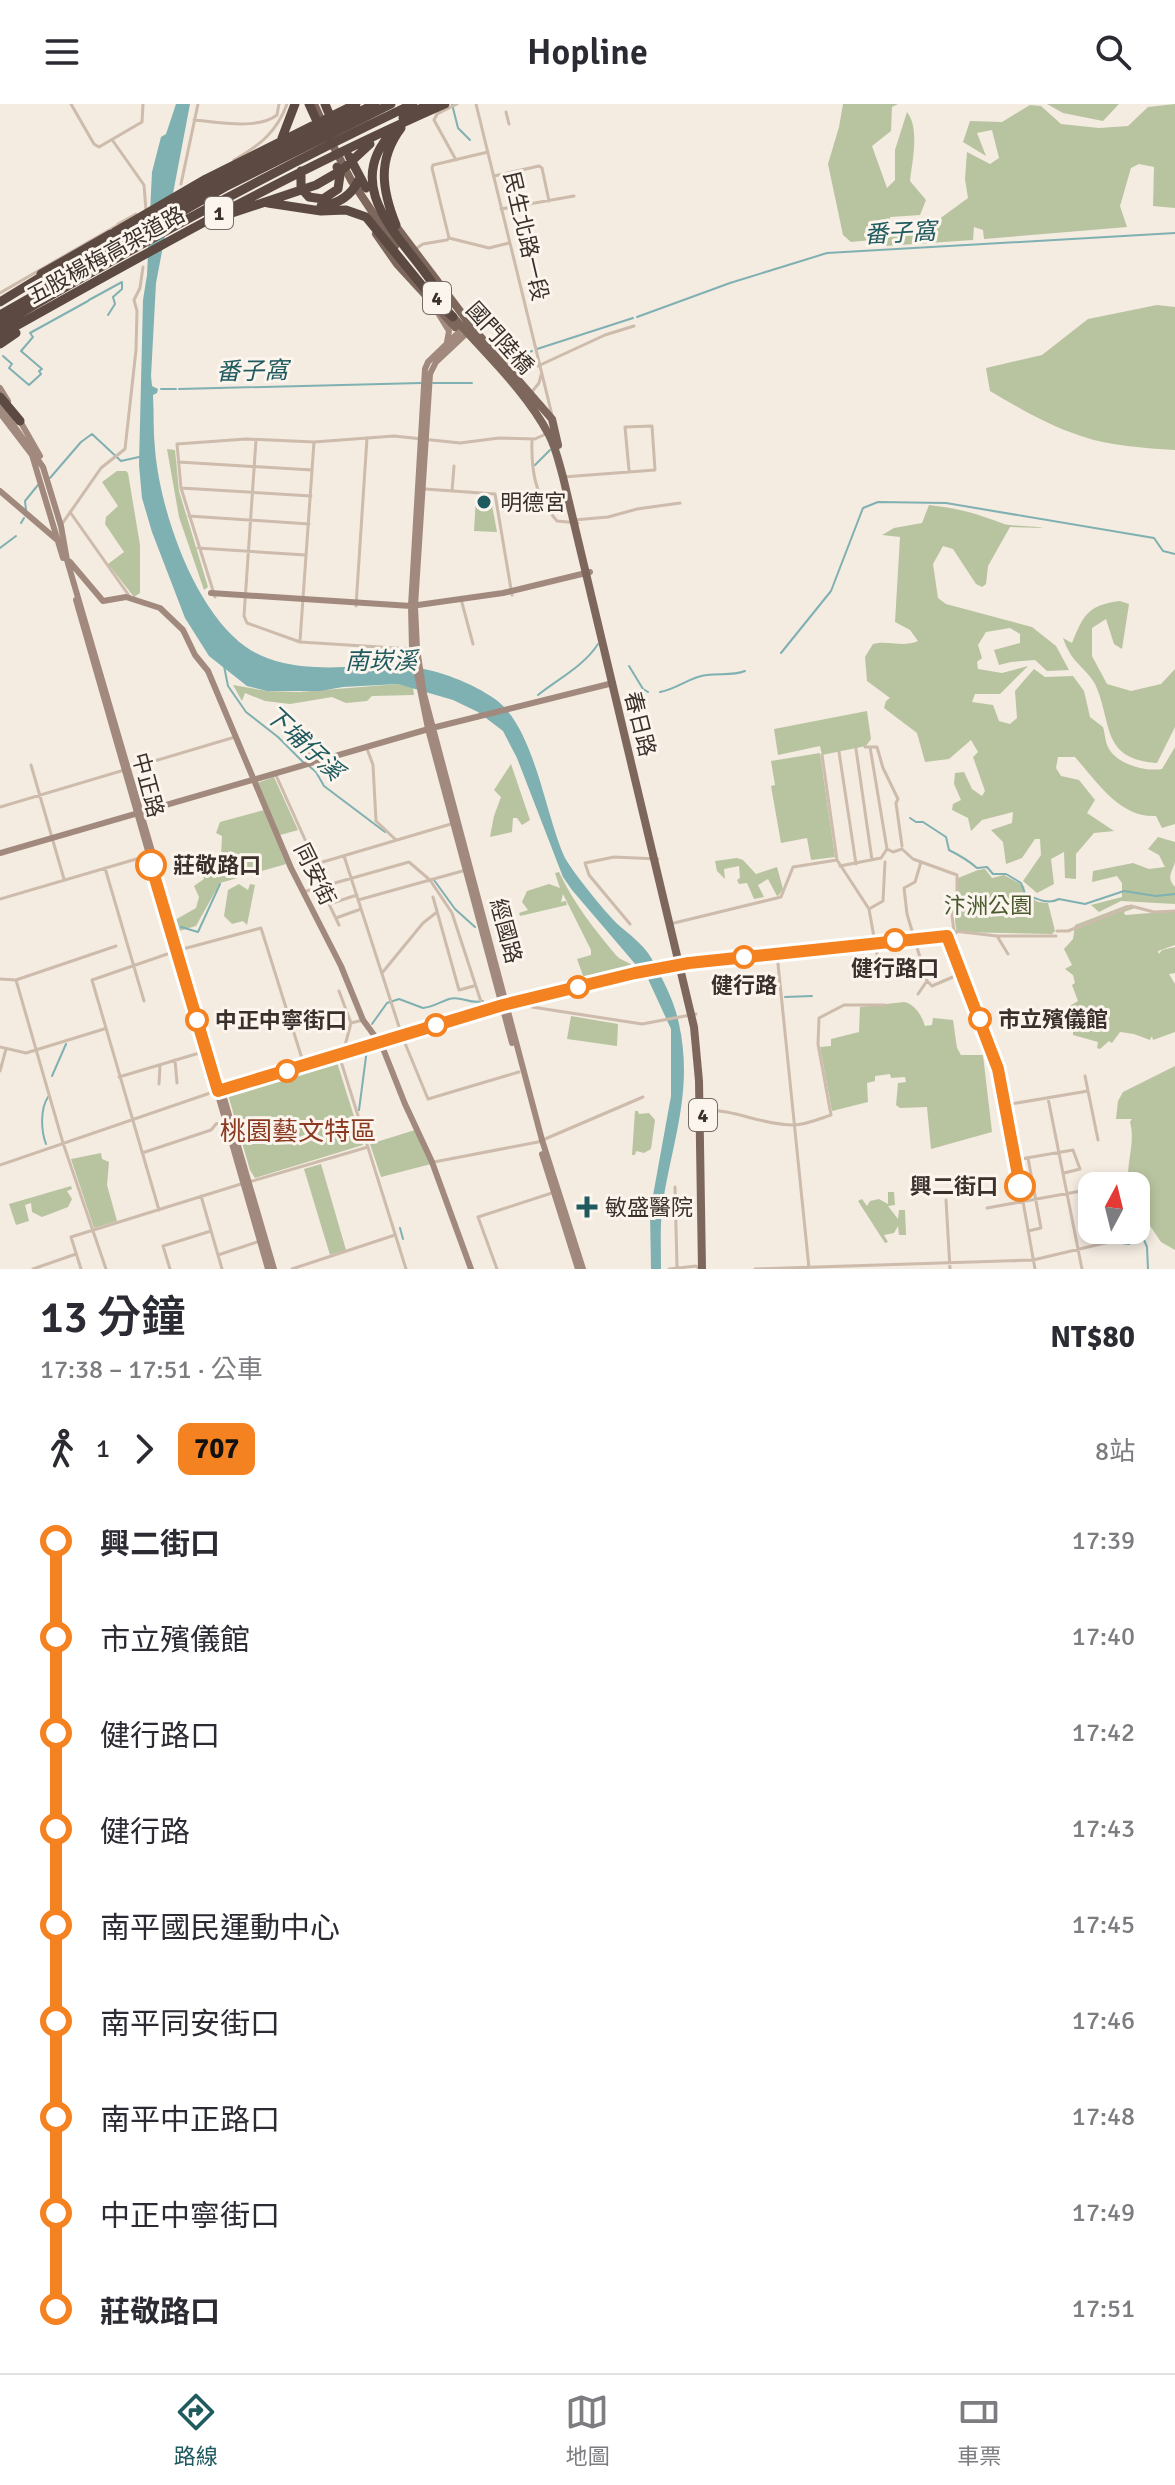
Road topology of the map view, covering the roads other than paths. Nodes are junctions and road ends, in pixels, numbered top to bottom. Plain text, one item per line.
1 (71, 104) edge
2 (143, 104) edge
3 (198, 104) edge
4 (279, 104) edge
5 (287, 104) edge
6 (295, 104) edge
7 (311, 104) edge
8 (323, 104) edge
9 (357, 104) edge
10 (375, 104) edge
11 (391, 104) edge
12 (413, 104) edge
13 (428, 104) edge
14 (457, 104) edge
15 (476, 104) edge
16 (448, 105) edge
17 (506, 112) dead end
18 (194, 120) junction
19 (509, 124) dead end
20 (330, 135) junction
21 (113, 141) junction
22 (488, 152) junction
23 (456, 160) junction
24 (248, 165) junction
25 (494, 176) junction
26 (181, 184) dead end
27 (361, 186) junction
28 (574, 196) dead end
29 (549, 201) junction
30 (272, 203) junction
31 (235, 207) junction
32 (501, 209) junction
33 (174, 210) junction
34 (396, 225) junction
35 (147, 226) junction
36 (108, 230) junction
37 (170, 230) junction
38 (449, 238) junction
39 (379, 240) junction
40 (509, 243) junction
41 (414, 250) junction
42 (143, 267) dead end
43 (426, 297) junction
44 (0, 298) edge
45 (443, 300) joint
46 (0, 312) edge
47 (453, 317) junction
48 (0, 325) edge
49 (634, 326) dead end
50 (472, 327) junction
51 (462, 334) junction
52 (3, 339) edge
53 (447, 344) junction
54 (538, 366) junction
55 (541, 375) junction
56 (0, 388) edge
57 (527, 396) junction
58 (0, 397) edge
59 (0, 406) edge
60 (0, 413) edge
61 (0, 420) edge
62 (20, 421) junction
63 (547, 421) junction
64 (552, 432) junction
65 (20, 436) junction
66 (367, 438) junction
67 (424, 439) junction
68 (532, 439) junction
69 (256, 440) junction
70 (314, 442) junction
71 (178, 462) junction
72 (454, 466) dead end
73 (254, 467) junction
74 (40, 468) junction
75 (312, 470) junction
76 (629, 470) junction
77 (565, 477) junction
78 (181, 488) junction
79 (421, 489) junction
80 (0, 491) edge
81 (452, 491) junction
82 (252, 493) junction
83 (311, 496) junction
84 (680, 503) dead end
85 (70, 512) junction
86 (189, 516) junction
87 (251, 520) junction
88 (576, 521) junction
89 (309, 524) junction
90 (61, 526) junction
91 (59, 542) junction
92 (198, 548) junction
93 (248, 552) junction
94 (306, 555) junction
95 (67, 560) junction
96 (588, 574) junction
97 (511, 593) junction
98 (213, 595) joint
99 (245, 598) junction
100 (132, 600) junction
101 (303, 601) junction
102 (461, 601) junction
103 (356, 604) junction
104 (413, 608) junction
105 (300, 642) junction
106 (473, 644) dead end
107 (412, 649) junction
108 (417, 666) junction
109 (614, 683) junction
110 (293, 720) dead end
111 (430, 728) junction
112 (235, 737) junction
113 (366, 746) junction
114 (856, 749) dead end
115 (839, 752) dead end
116 (822, 755) dead end
117 (311, 762) junction
118 (31, 765) dead end
119 (127, 769) junction
120 (275, 773) junction
121 (252, 779) junction
122 (40, 795) junction
123 (0, 807) edge
124 (140, 812) junction
125 (455, 823) junction
126 (53, 837) junction
127 (395, 840) junction
128 (902, 846) dead end
129 (887, 849) junction
130 (0, 853) edge
131 (151, 855) junction
132 (344, 856) junction
133 (656, 859) junction
134 (837, 860) junction
135 (872, 860) junction
136 (885, 862) dead end
137 (921, 862) junction
138 (856, 864) junction
139 (840, 866) junction
140 (105, 868) junction
141 (466, 870) junction
142 (351, 878) junction
143 (64, 879) junction
144 (432, 880) junction
145 (303, 892) junction
146 (433, 897) dead end
147 (358, 898) junction
148 (0, 899) edge
149 (361, 909) junction
150 (869, 909) junction
151 (1175, 911) edge
152 (437, 912) junction
153 (336, 918) junction
154 (630, 924) dead end
155 (339, 925) dead end
156 (674, 933) junction
157 (956, 933) junction
158 (947, 936) junction
159 (997, 936) junction
160 (914, 938) junction
161 (877, 942) junction
162 (116, 946) dead end
163 (179, 950) junction
164 (777, 954) junction
165 (1008, 954) dead end
166 (679, 965) junction
167 (134, 966) junction
168 (880, 971) dead end
169 (382, 973) junction
170 (962, 973) junction
171 (0, 979) edge
172 (16, 980) junction
173 (927, 981) junction
174 (474, 986) junction
175 (339, 991) dead end
176 (918, 994) dead end
177 (528, 999) junction
178 (144, 1001) dead end
179 (505, 1005) junction
180 (885, 1005) dead end
181 (484, 1011) junction
182 (691, 1015) junction
183 (363, 1020) junction
184 (351, 1023) junction
185 (106, 1029) junction
186 (402, 1036) junction
187 (380, 1042) junction
188 (0, 1047) edge
189 (6, 1049) junction
190 (208, 1050) junction
191 (36, 1051) junction
192 (341, 1054) junction
193 (175, 1060) junction
194 (160, 1065) junction
195 (304, 1065) junction
196 (0, 1071) edge
197 (519, 1072) junction
198 (1085, 1076) dead end
199 (119, 1077) junction
200 (177, 1083) dead end
201 (159, 1084) dead end
202 (220, 1090) junction
203 (1088, 1091) junction
204 (643, 1097) dead end
205 (1048, 1098) junction
206 (1005, 1105) junction
207 (701, 1110) junction
208 (132, 1120) junction
209 (227, 1122) junction
210 (795, 1125) junction
211 (1098, 1140) dead end
212 (540, 1141) junction
213 (63, 1143) junction
214 (368, 1147) junction
215 (142, 1153) junction
216 (1058, 1153) junction
217 (1028, 1158) junction
218 (1015, 1160) junction
219 (432, 1162) junction
220 (0, 1165) edge
221 (1062, 1174) junction
222 (246, 1183) junction
223 (675, 1187) dead end
224 (556, 1191) junction
225 (1078, 1192) edge
226 (1066, 1194) junction
227 (201, 1196) junction
228 (1035, 1198) junction
229 (946, 1200) dead end
230 (1023, 1201) junction
231 (987, 1208) dead end
232 (159, 1210) junction
233 (92, 1230) junction
234 (211, 1231) junction
235 (1028, 1231) junction
236 (396, 1235) junction
237 (260, 1241) junction
238 (1100, 1244) edge
239 (1077, 1249) junction
240 (76, 1254) junction
241 (218, 1255) junction
242 (1033, 1260) junction
243 (949, 1266) edge
244 (677, 1267) edge
245 (881, 1267) edge
246 (809, 1268) edge
247 (841, 1268) edge
248 (866, 1268) edge
249 (33, 1269) edge
250 (81, 1269) edge
251 (106, 1269) edge
252 (170, 1269) edge
253 (222, 1269) edge
254 (271, 1269) edge
255 (292, 1269) edge
256 (406, 1269) edge
257 (471, 1269) edge
258 (497, 1269) edge
259 (580, 1269) edge
260 (669, 1269) edge
261 (703, 1269) edge
262 (755, 1269) edge
263 (784, 1269) edge
264 (1035, 1269) edge
265 (1082, 1269) edge

1 - 21 street
2 - 21 street
3 - 18 street
4 - 18 street
5 - 36 street
6 - 24 highway
7 - 20 main road, 4
7 - 20 highway
8 - 20 main road, 4
8 - 27 highway
9 - 20 highway
9 - 44 highway, 五股楊梅高架道路 / 1
10 - 20 highway
11 - 20 highway, 1
12 - 20 highway, 1
13 - 27 highway
13 - 34 highway
13 - 52 highway
14 - 16 street
15 - 22 street, 民生北路一段
16 - 23 street
16 - 52 highway, 五股楊梅高架道路 / 1
17 - 19 street
18 - 26 street
20 - 24 highway
20 - 27 main road, 4
20 - 33 highway, 1
20 - 37 highway, 1
21 - 35 street
22 - 23 street
22 - 25 street, 民生北路一段
23 - 38 street
24 - 33 highway
25 - 29 street
25 - 32 street, 民生北路一段
27 - 31 highway
27 - 34 main road, 4
27 - 39 main road, 4
27 - 45 highway
27 - 47 main road, 國門陸橋 / 4
28 - 29 street
29 - 32 street
30 - 31 highway
30 - 39 highway
30 - 47 highway
31 - 37 highway
32 - 40 street, 民生北路一段
33 - 35 highway, 1
33 - 35 highway
34 - 41 main road, 4
35 - 36 street
35 - 37 highway
35 - 44 highway
35 - 46 highway, 1
35 - 48 highway
36 - 44 street
38 - 40 street
38 - 41 street
39 - 43 main road, 4
40 - 54 street, 民生北路一段
41 - 50 main road, 4
42 - 85 street
43 - 51 main road, 4
43 - 53 street
45 - 57 main road, 國門陸橋 / 4
47 - 57 main road, 國門陸橋 / 4
49 - 54 street
50 - 51 street
50 - 57 main road, 4
51 - 53 street
51 - 57 main road, 4
51 - 67 street
53 - 67 street
54 - 55 street, 民生北路一段
55 - 57 street
55 - 63 street, 民生北路一段
56 - 62 street
57 - 63 main road, 民生北路一段 / 4
58 - 62 highway
59 - 65 street
60 - 65 street
61 - 74 street
62 - 74 street
63 - 64 main road, 民生北路一段 / 4
64 - 68 street
64 - 77 main road, 民生北路一段 / 4
64 - 77 main road, 民生北路一段 / 4
65 - 74 street
66 - 67 street
66 - 70 street
66 - 103 street
67 - 68 street
67 - 79 street
68 - 88 street
69 - 70 street
69 - 71 street
69 - 73 street
70 - 75 street
71 - 73 street
71 - 78 street
72 - 81 street
73 - 75 street
73 - 82 street
74 - 90 street, 中正路
74 - 91 street, 中正路
75 - 83 street
76 - 76 street
76 - 77 street
77 - 88 main road, 民生北路一段 / 4
78 - 82 street
78 - 86 street
79 - 81 street
79 - 104 street
80 - 91 street
81 - 97 street
82 - 83 street
82 - 87 street
83 - 89 street
84 - 88 street
85 - 90 street
85 - 100 street
86 - 87 street
86 - 92 street
87 - 89 street
87 - 93 street
88 - 96 main road, 春日路 / 4
89 - 94 street
90 - 95 street, 中正路
91 - 119 street, 中正路
92 - 93 street
92 - 98 street
93 - 94 street
93 - 99 street
94 - 101 street
95 - 100 street, 同安街
95 - 119 street, 中正路
96 - 97 street
96 - 109 main road, 春日路 / 4
97 - 102 street
98 - 99 street
99 - 101 street
99 - 105 street
100 - 112 street, 同安街
101 - 103 street
101 - 105 street
102 - 104 street
102 - 106 street
103 - 104 street
104 - 107 street
104 - 108 street
105 - 107 street
107 - 108 street
108 - 111 street, 經國路
109 - 111 street
109 - 133 main road, 春日路 / 4
110 - 117 street
111 - 113 street
111 - 125 street, 經國路
112 - 119 street
112 - 121 street, 同安街
113 - 117 street
113 - 127 street
114 - 135 street
115 - 138 street
116 - 134 street
117 - 120 street
118 - 122 street
119 - 122 street
119 - 124 street, 中正路
120 - 121 street
120 - 132 street
121 - 124 street
121 - 145 street, 同安街
122 - 123 street
122 - 126 street
124 - 126 street
124 - 131 street, 中正路
125 - 127 street
125 - 141 street, 經國路
125 - 179 street, 經國路
126 - 130 street
126 - 143 street
127 - 132 street
128 - 129 street
129 - 135 street
129 - 137 street
131 - 140 street
131 - 163 street, 中正路
132 - 142 street
133 - 154 street
133 - 156 main road, 春日路 / 4
134 - 139 street
134 - 156 street
135 - 138 street
136 - 150 street
137 - 157 street
137 - 160 street
138 - 139 street
139 - 150 street
140 - 143 street
140 - 167 street
141 - 144 street
141 - 179 street, 經國路
142 - 144 street
142 - 145 street
142 - 147 street
143 - 148 street
144 - 147 street
144 - 174 street
145 - 183 street, 同安街
146 - 152 street
147 - 149 street
147 - 153 street
149 - 153 street
149 - 169 street
150 - 161 street
151 - 159 street
152 - 169 street
152 - 174 street
153 - 155 street
156 - 166 main road, 春日路 / 4
157 - 158 street
157 - 159 street
158 - 160 street
158 - 170 street
159 - 165 street
160 - 161 street
160 - 173 street
161 - 164 street
161 - 168 street
162 - 172 street
163 - 167 street
163 - 190 street, 中正路
163 - 195 street
164 - 166 street
164 - 210 street
166 - 177 street
166 - 182 main road, 春日路 / 4
167 - 178 street
167 - 185 street
169 - 186 street
170 - 173 street
170 - 206 street
171 - 172 street
172 - 191 street
173 - 176 street
174 - 181 street
175 - 184 street
177 - 179 street
177 - 182 street
179 - 181 street
179 - 197 street, 經國路
179 - 212 street, 經國路
180 - 210 street
181 - 186 street
182 - 207 main road, 春日路 / 4
183 - 184 street
183 - 187 street, 同安街
184 - 192 street
185 - 191 street
185 - 199 street
186 - 187 street
186 - 197 street
187 - 192 street
187 - 219 street, 同安街
188 - 189 street
189 - 191 street
189 - 196 street
190 - 193 street
190 - 202 street, 中正路
191 - 213 street
192 - 195 street
192 - 214 street
193 - 194 street
193 - 200 street
194 - 199 street
194 - 201 street
195 - 202 street
197 - 212 street, 經國路
198 - 203 street
199 - 208 street
202 - 208 street
202 - 209 street, 中正路
202 - 222 street, 中正路
203 - 205 street
203 - 211 street
204 - 212 street
205 - 206 street
205 - 216 street
206 - 218 street
207 - 210 street
207 - 261 main road, 春日路 / 4
208 - 213 street
208 - 215 street
209 - 215 street
209 - 222 street, 中正路
210 - 246 street
212 - 219 street
212 - 224 street, 經國路
213 - 220 street
213 - 233 street
214 - 222 street
214 - 236 street
215 - 232 street
216 - 217 street
216 - 221 street
216 - 221 street
217 - 218 street
217 - 228 street
218 - 230 street
219 - 257 street, 同安街
221 - 226 street
222 - 227 street
222 - 237 street, 中正路
222 - 254 street, 中正路
223 - 244 street
224 - 258 street
224 - 259 street, 經國路
225 - 226 street
226 - 228 street
226 - 239 street
227 - 232 street
227 - 234 street
228 - 230 street
228 - 235 street
229 - 243 street
230 - 231 street
230 - 235 street
232 - 233 street
233 - 240 street
233 - 251 street
234 - 241 street
234 - 252 street
235 - 242 street
236 - 255 street
236 - 256 street
237 - 241 street
237 - 254 street, 中正路
238 - 239 street
239 - 242 street
239 - 265 street
240 - 249 street
240 - 250 street
241 - 253 street
242 - 243 street
242 - 264 street
243 - 245 street
244 - 260 street
244 - 261 street
245 - 248 street
246 - 247 street
246 - 263 street
247 - 248 street
262 - 263 street

